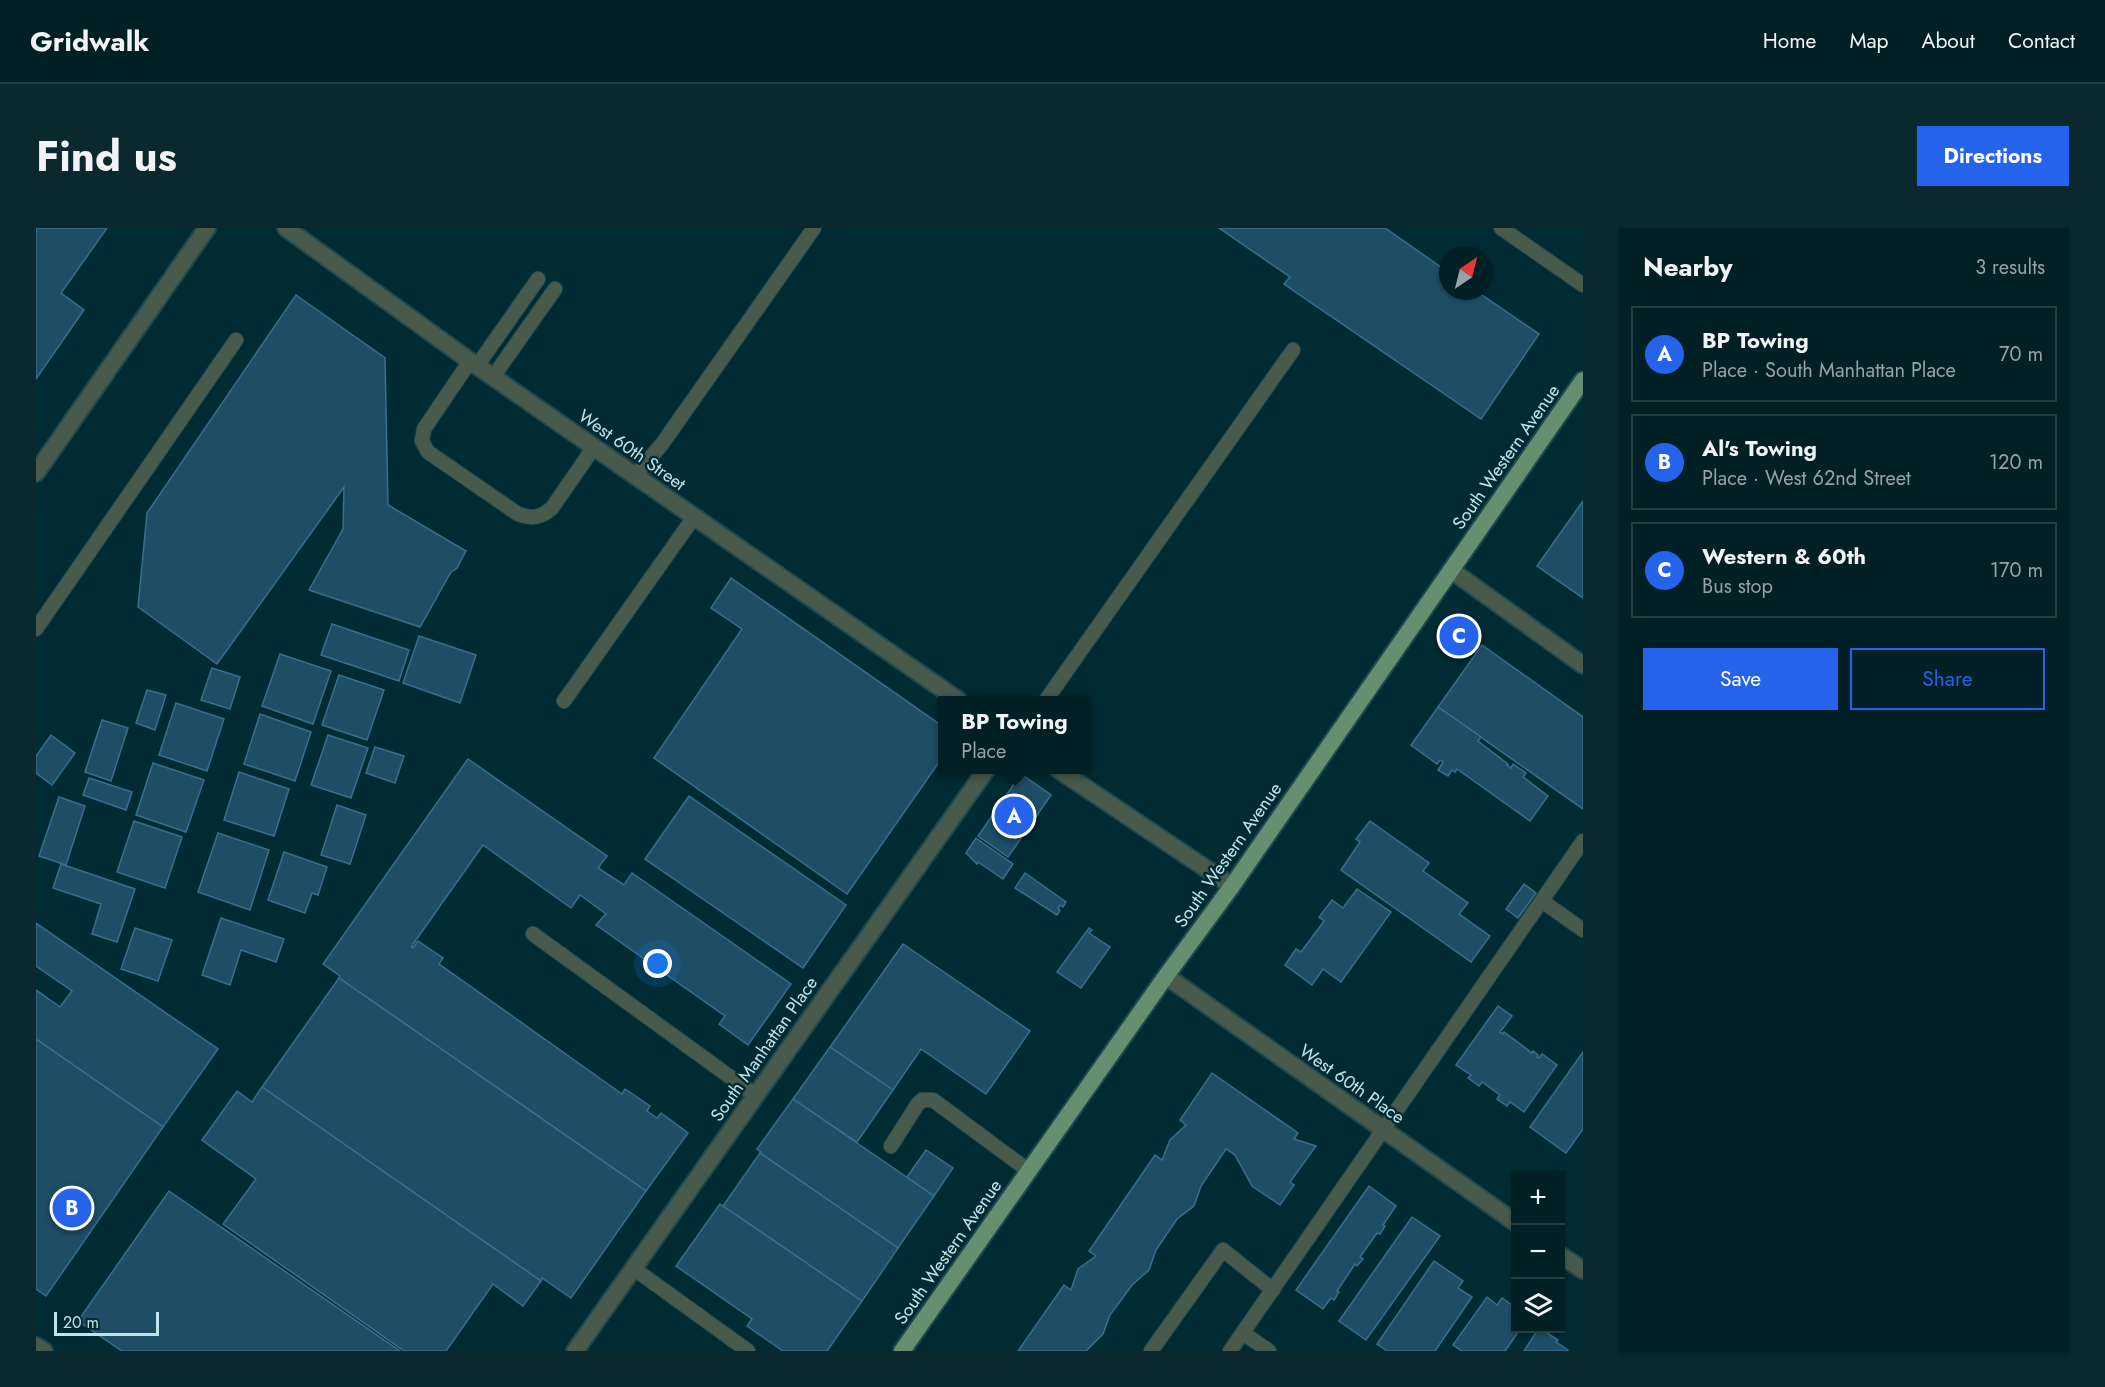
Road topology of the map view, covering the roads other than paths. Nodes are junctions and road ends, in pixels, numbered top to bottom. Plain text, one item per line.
1 (207, 228) edge
2 (286, 228) edge
3 (814, 228) edge
4 (1501, 228) edge
5 (538, 279) dead end
6 (1583, 285) edge
7 (555, 289) dead end
8 (236, 340) dead end
9 (1293, 350) dead end
10 (474, 364) junction
11 (493, 377) junction
12 (1583, 380) edge
13 (594, 447) junction
14 (36, 473) edge
15 (635, 476) junction
16 (694, 518) junction
17 (1451, 570) junction
18 (36, 629) edge
19 (1583, 665) edge
20 (952, 696) edge
21 (1049, 696) edge
22 (564, 701) dead end
23 (983, 774) edge
24 (1065, 774) edge
25 (1583, 841) edge
26 (1232, 886) junction
27 (1542, 901) junction
28 (1583, 930) edge
29 (533, 934) dead end
30 (1166, 976) junction
31 (755, 1095) junction
32 (1383, 1130) junction
33 (891, 1146) dead end
34 (1029, 1171) junction
35 (1511, 1220) edge
36 (1565, 1257) edge
37 (633, 1268) junction
38 (1583, 1270) edge
39 (1273, 1290) junction
40 (1243, 1333) junction
41 (36, 1346) edge
42 (44, 1351) edge
43 (575, 1351) edge
44 (748, 1351) edge
45 (902, 1351) edge
46 (1151, 1351) edge
47 (1230, 1351) edge
48 (1269, 1351) edge

1 - 14 street
2 - 10 street, West 60th Street
3 - 15 lane
4 - 6 lane
5 - 10 lane
7 - 11 lane
8 - 18 lane
9 - 21 lane
10 - 11 street, West 60th Street
10 - 13 lane
11 - 13 street, West 60th Street
12 - 17 main road, South Western Avenue
13 - 15 street, West 60th Street
15 - 16 street, West 60th Street
16 - 20 street, West 60th Street
16 - 22 lane
17 - 19 street
17 - 26 main road, South Western Avenue
23 - 31 street, South Manhattan Place
24 - 26 street
25 - 27 lane
26 - 30 main road, South Western Avenue
27 - 28 lane
27 - 32 lane
29 - 31 lane
30 - 32 street, West 60th Place
30 - 34 main road, South Western Avenue
31 - 37 street, South Manhattan Place
32 - 35 street, West 60th Place
32 - 39 lane
33 - 34 lane
34 - 45 main road, South Western Avenue
36 - 38 street
37 - 43 street, South Manhattan Place
37 - 44 lane
39 - 40 lane
39 - 46 lane
40 - 47 lane
40 - 48 lane
41 - 42 street

